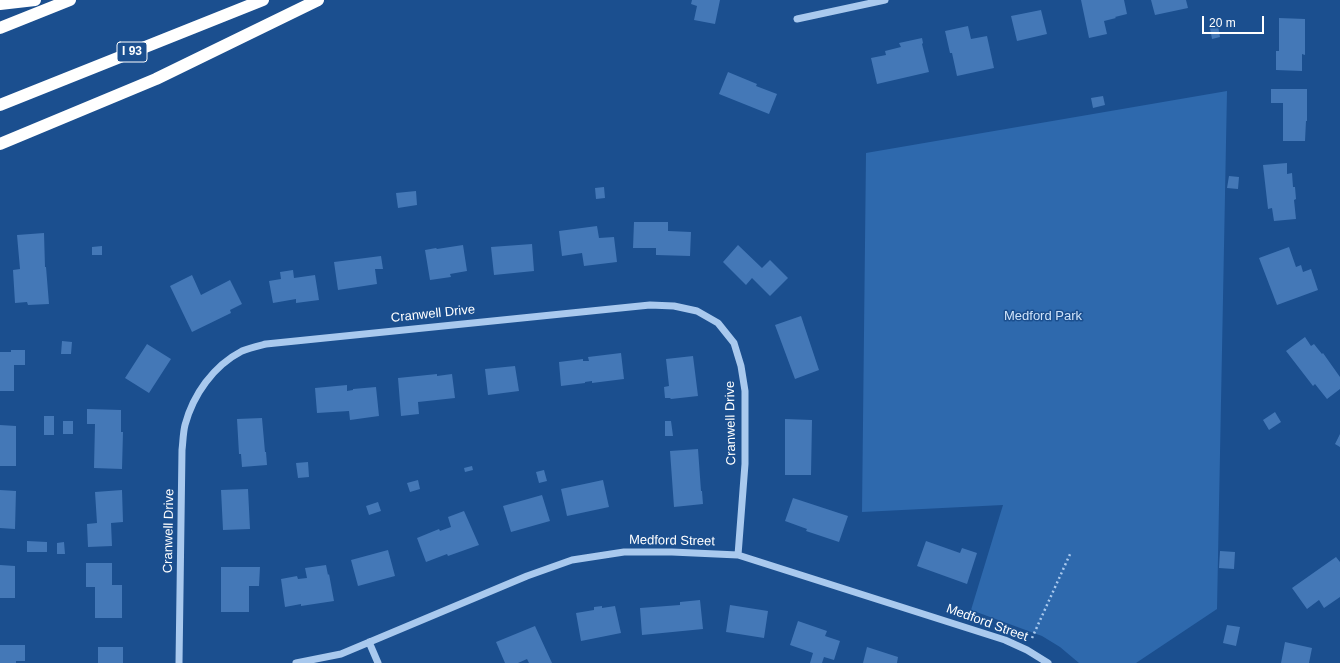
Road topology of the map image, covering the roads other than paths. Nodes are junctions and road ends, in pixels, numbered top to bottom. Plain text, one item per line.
1 (35, 0) edge
2 (70, 0) edge
3 (263, 0) edge
4 (318, 0) edge
5 (885, 0) edge
6 (0, 4) edge
7 (797, 19) dead end
8 (0, 28) edge
9 (0, 105) edge
10 (0, 144) edge
11 (738, 555) junction
12 (369, 642) junction
13 (179, 663) edge
14 (296, 663) edge
15 (378, 663) edge
16 (1048, 663) edge

1 - 6 highway
2 - 8 highway
3 - 9 highway, I 93
4 - 10 highway
5 - 7 street
11 - 12 street, Medford Street
11 - 13 street, Cranwell Drive
11 - 16 street, Medford Street
12 - 14 street, Medford Street
12 - 15 street

